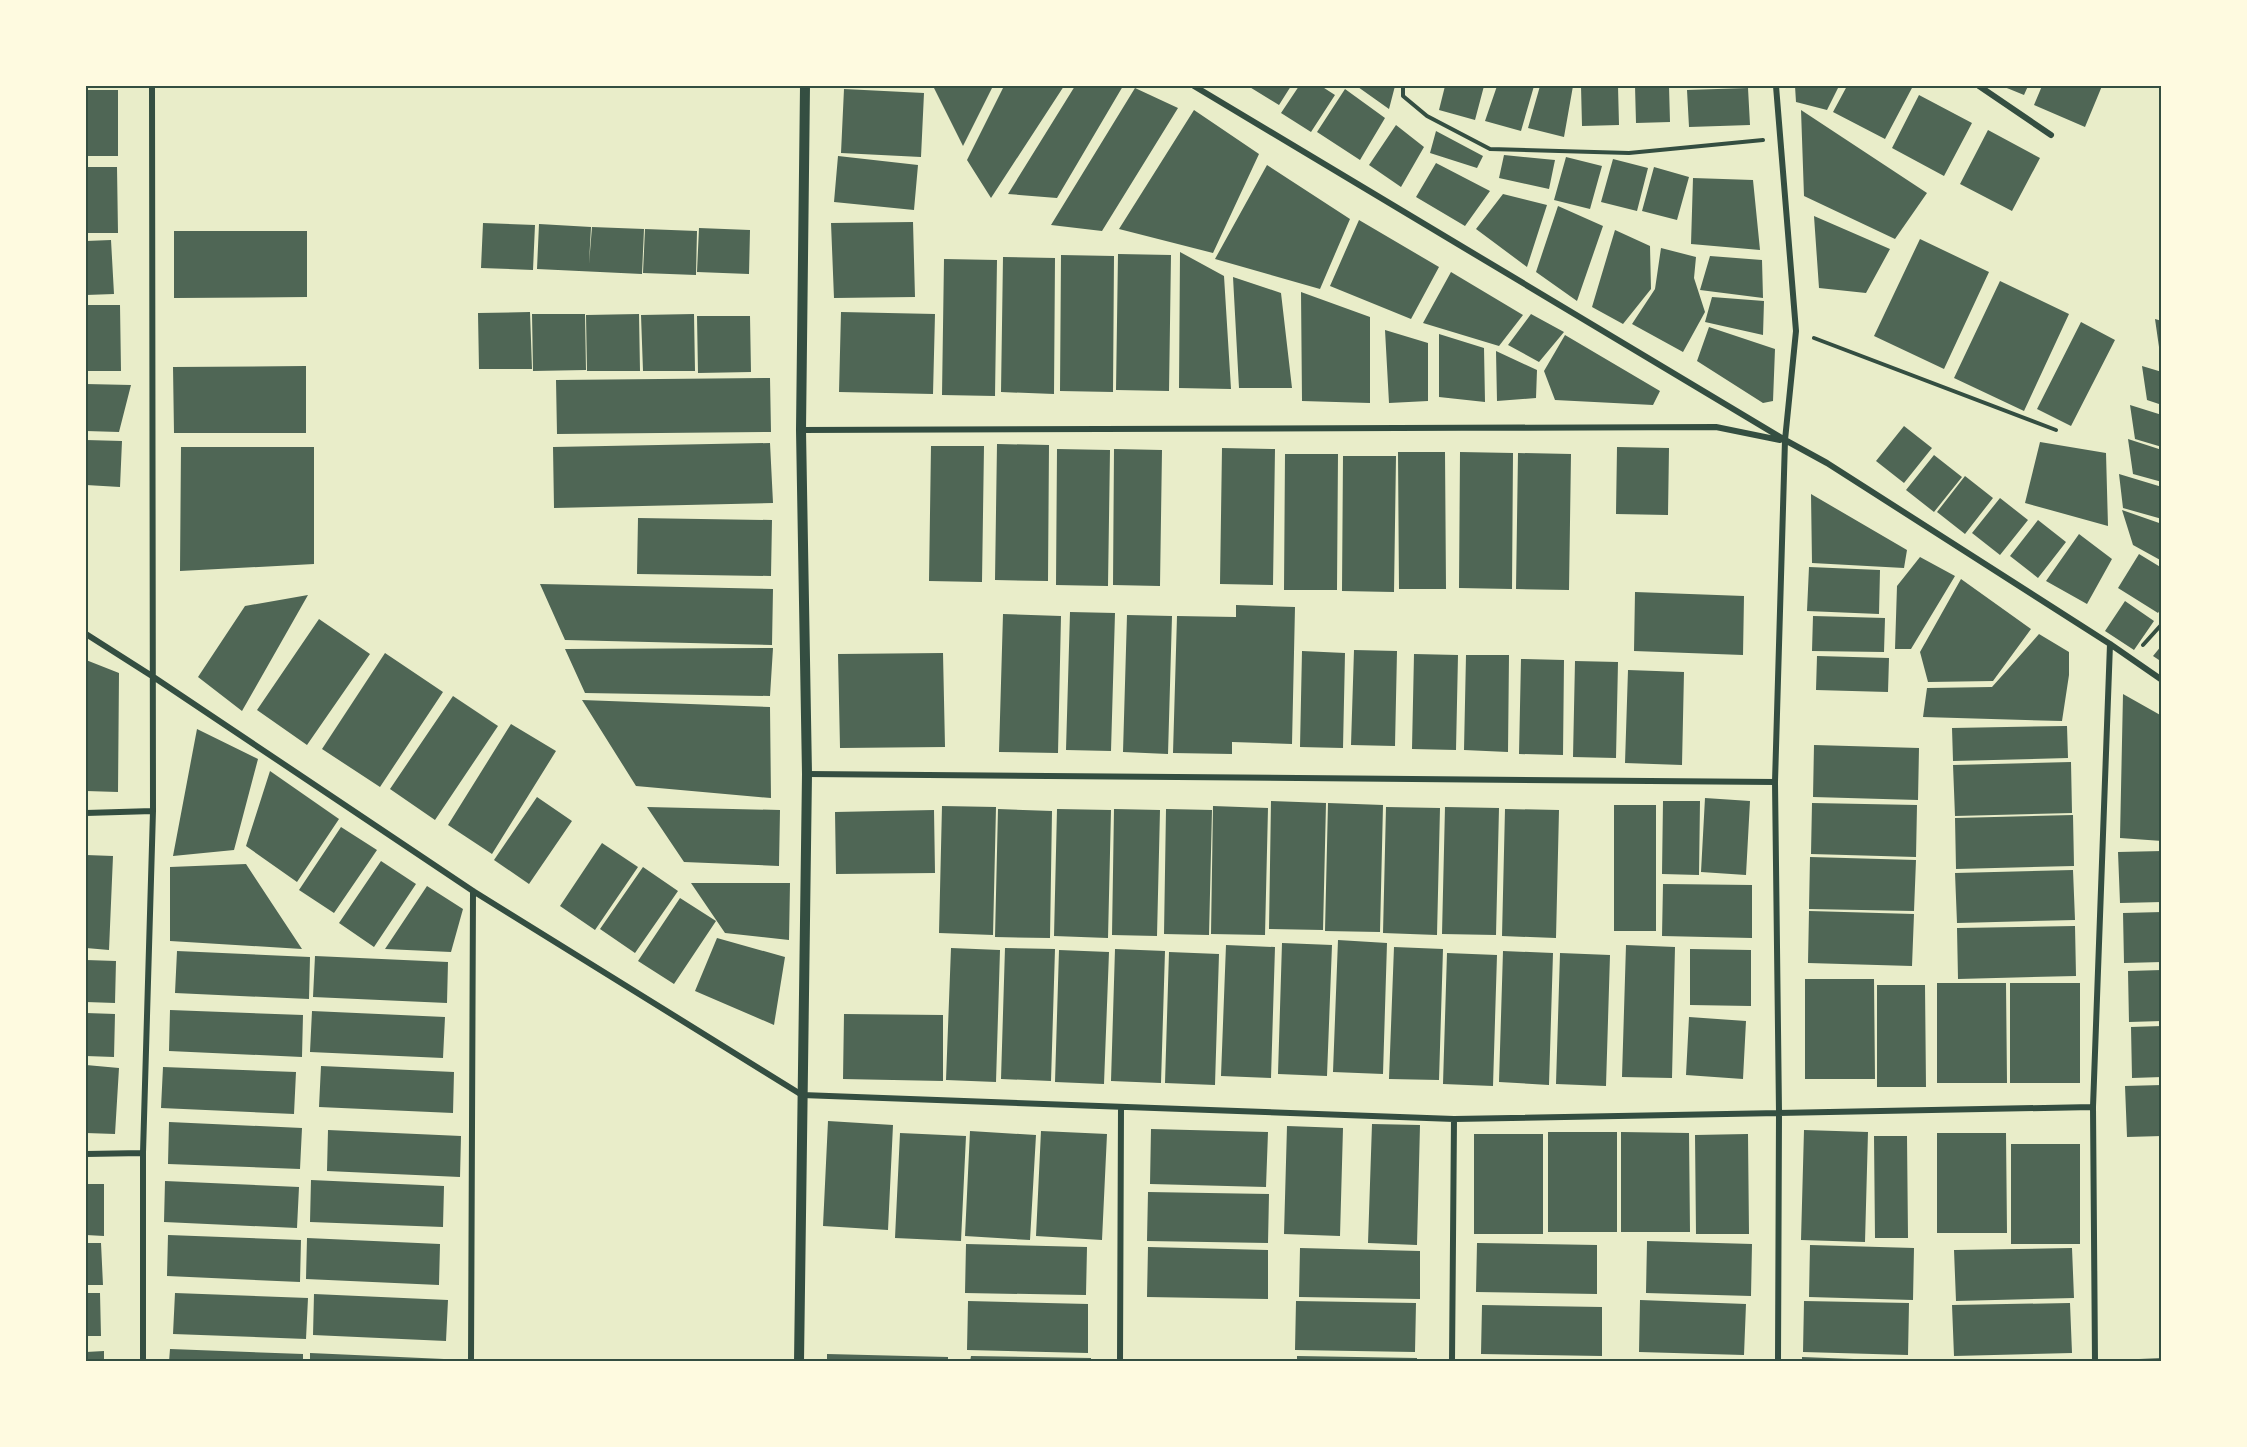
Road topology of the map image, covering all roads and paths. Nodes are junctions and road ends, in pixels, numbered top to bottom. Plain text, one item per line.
1 (152, 86) edge
2 (805, 86) edge
3 (1194, 86) edge
4 (1403, 86) edge
5 (1776, 86) edge
6 (1979, 86) edge
7 (2051, 135) dead end
8 (1780, 138) junction
9 (1796, 331) junction
10 (801, 430) junction
11 (2056, 430) dead end
12 (1785, 440) junction
13 (2162, 624) edge
14 (86, 634) edge
15 (2110, 644) junction
16 (2131, 659) junction
17 (152, 676) junction
18 (2162, 680) edge
19 (807, 774) junction
20 (1775, 783) junction
21 (153, 811) junction
22 (86, 813) edge
23 (473, 891) junction
24 (802, 1095) junction
25 (1121, 1107) junction
26 (2093, 1107) junction
27 (1779, 1112) junction
28 (1455, 1119) junction
29 (143, 1153) junction
30 (86, 1154) edge
31 (143, 1362) edge
32 (471, 1362) edge
33 (800, 1362) edge
34 (1120, 1362) edge
35 (1452, 1362) edge
36 (1778, 1362) edge
37 (2096, 1362) edge

1 - 17 street
2 - 10 street
3 - 12 street
4 - 8 path
5 - 8 street
6 - 7 street
8 - 9 street
9 - 11 path
9 - 12 street
10 - 12 street
10 - 19 street
12 - 15 street
12 - 20 street
13 - 16 path
14 - 17 street
15 - 16 street
15 - 26 street
16 - 18 street
17 - 21 street
17 - 23 street
19 - 20 street
19 - 24 street
20 - 27 street
21 - 22 street
21 - 29 street
23 - 24 street
23 - 32 street
24 - 25 street
24 - 33 street
25 - 28 street
25 - 34 street
26 - 27 street
26 - 37 street
27 - 28 street
27 - 36 street
28 - 35 street
29 - 30 street
29 - 31 street

